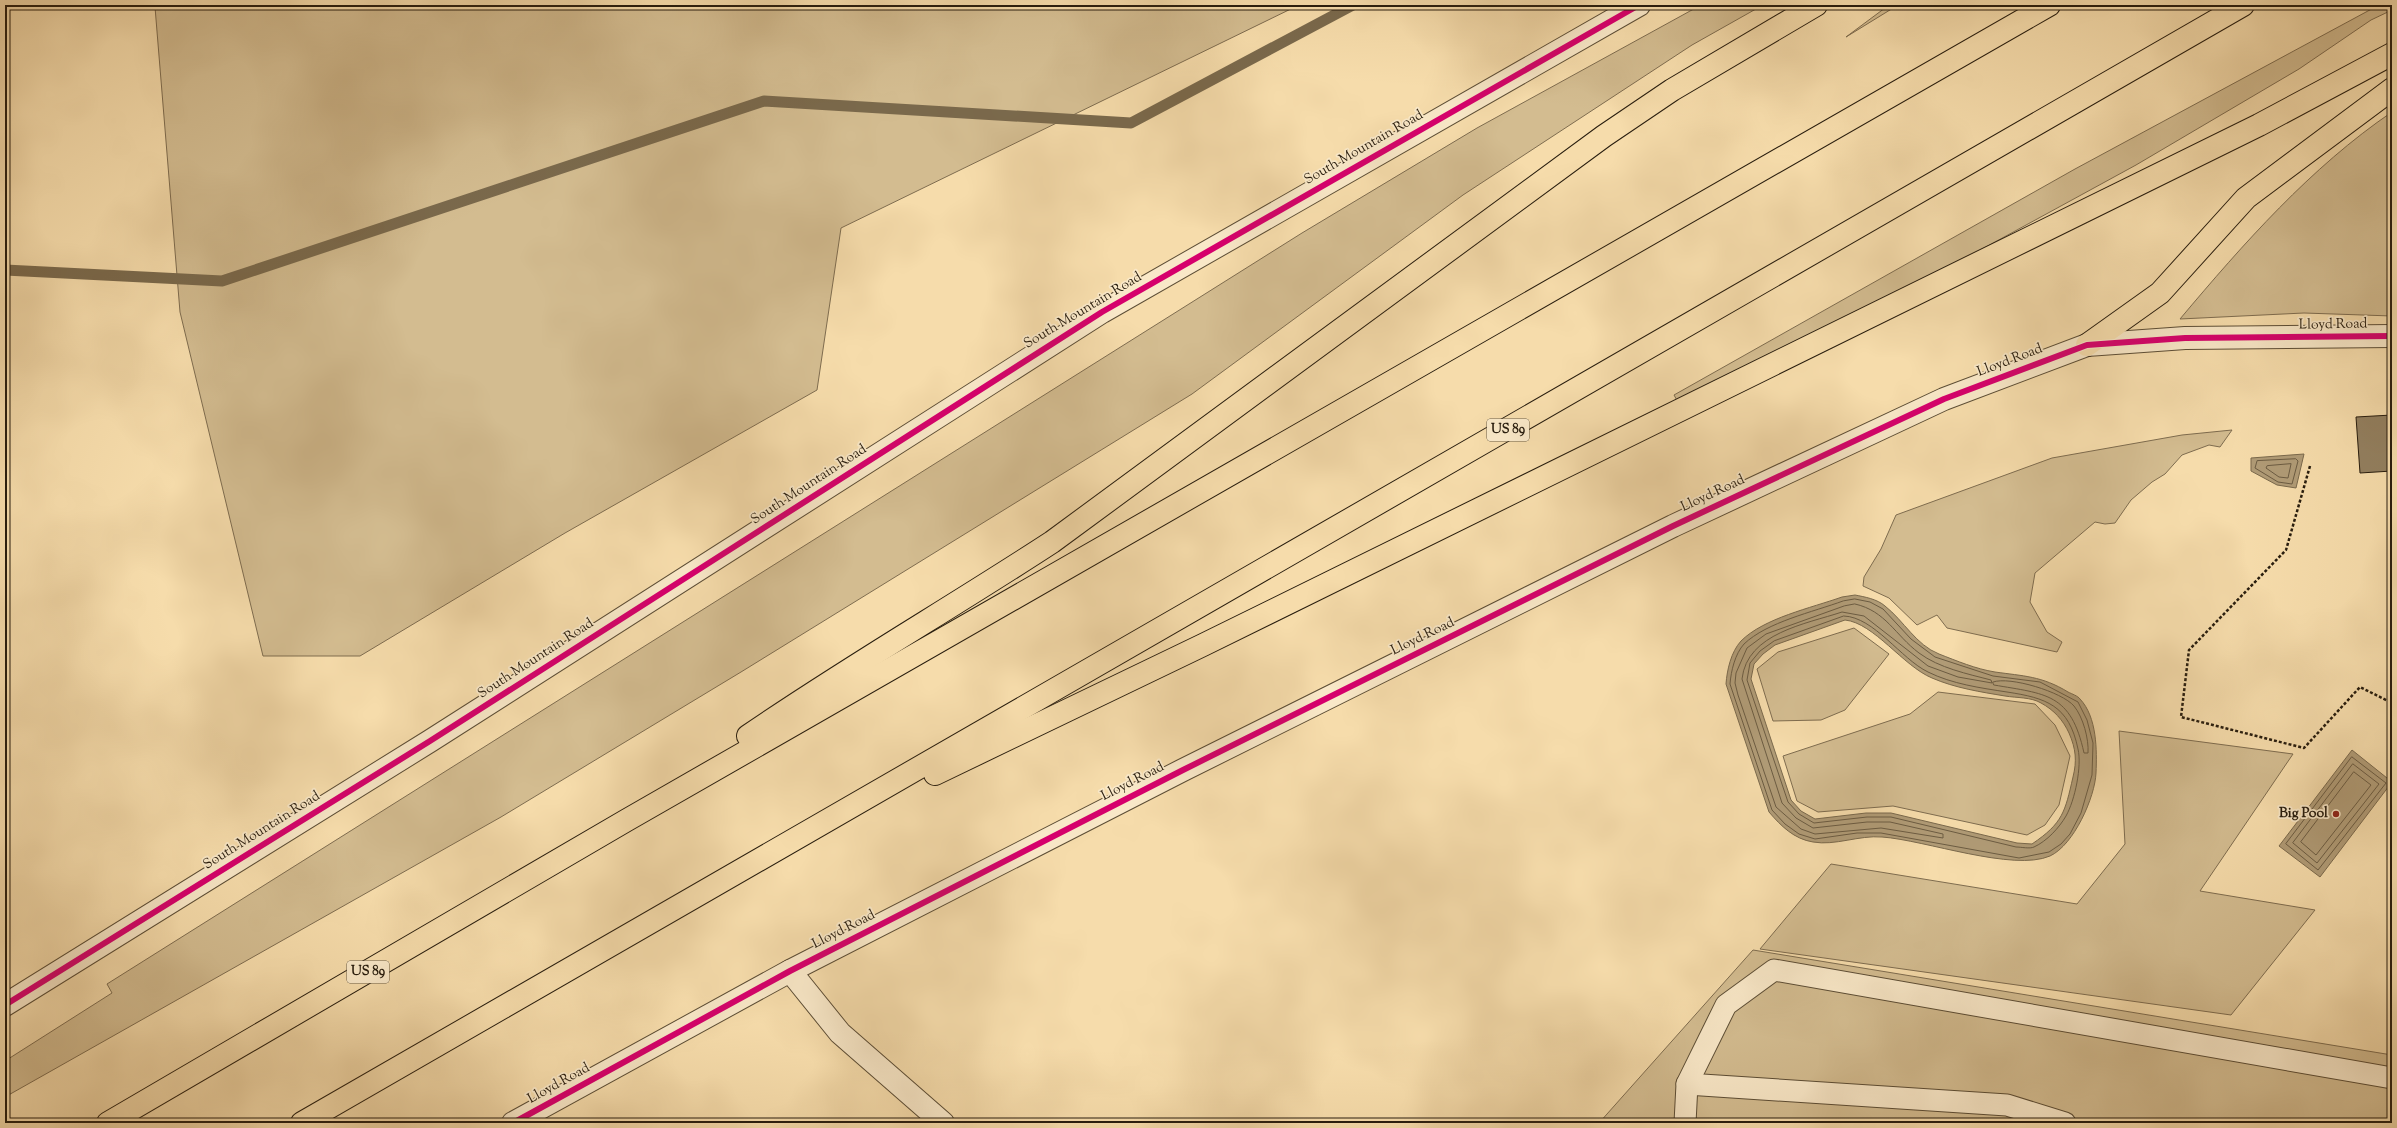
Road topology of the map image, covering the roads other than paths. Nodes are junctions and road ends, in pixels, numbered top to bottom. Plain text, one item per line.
1 (1639, 5) edge
2 (1816, 5) edge
3 (2048, 5) edge
4 (2243, 5) edge
5 (2392, 54) edge
6 (2392, 89) edge
7 (2392, 336) edge
8 (2087, 345) junction
9 (627, 820) junction
10 (772, 853) junction
11 (790, 971) junction
12 (5, 1005) edge
13 (2392, 1078) edge
14 (1687, 1084) junction
15 (108, 1123) edge
16 (302, 1123) edge
17 (513, 1123) edge
18 (943, 1123) edge
19 (1685, 1123) edge
20 (2065, 1123) edge

1 - 12 street, South Mountain Road
2 - 9 highway
3 - 9 highway, US 89
4 - 10 highway, US 89
5 - 10 highway
6 - 8 highway
7 - 8 street, Lloyd Road
8 - 11 street, Lloyd Road
9 - 15 highway, US 89
10 - 16 highway, US 89
11 - 17 street, Lloyd Road
11 - 18 street
13 - 14 lane
14 - 19 lane
14 - 20 lane

